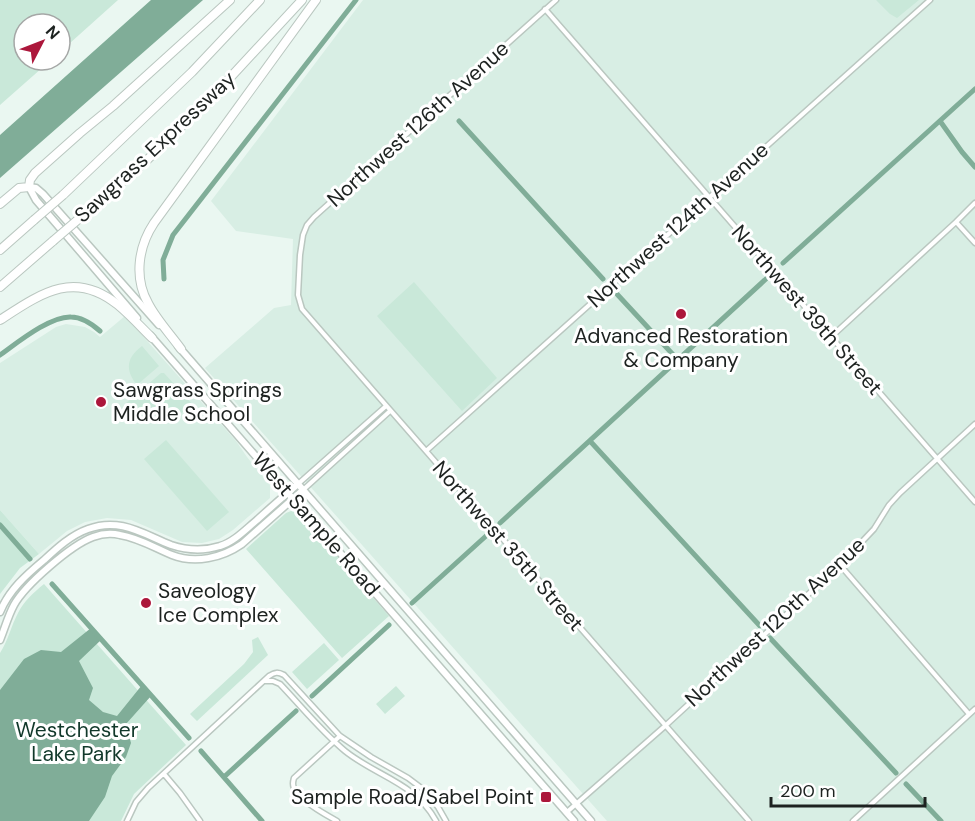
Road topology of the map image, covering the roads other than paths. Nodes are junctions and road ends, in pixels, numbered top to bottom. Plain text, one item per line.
1 (230, 0) edge
2 (260, 0) edge
3 (302, 0) edge
4 (316, 0) edge
5 (556, 0) edge
6 (930, 0) edge
7 (545, 9) junction
8 (29, 187) junction
9 (709, 197) junction
10 (975, 203) edge
11 (0, 204) edge
12 (956, 222) junction
13 (975, 243) edge
14 (0, 250) edge
15 (299, 259) joint
16 (0, 287) edge
17 (0, 320) edge
18 (831, 337) junction
19 (152, 338) junction
20 (181, 349) junction
21 (386, 406) junction
22 (390, 411) junction
23 (975, 424) edge
24 (426, 452) junction
25 (937, 459) junction
26 (301, 487) junction
27 (288, 492) junction
28 (293, 498) junction
29 (975, 502) edge
30 (87, 529) junction
31 (92, 537) junction
32 (840, 565) junction
33 (13, 590) junction
34 (20, 596) junction
35 (0, 612) edge
36 (0, 640) edge
37 (264, 681) junction
38 (975, 709) edge
39 (969, 714) junction
40 (665, 726) junction
41 (340, 736) junction
42 (334, 741) junction
43 (164, 774) junction
44 (430, 797) junction
45 (423, 803) junction
46 (577, 804) junction
47 (567, 813) junction
48 (127, 821) edge
49 (200, 821) edge
50 (337, 821) edge
51 (436, 821) edge
52 (446, 821) edge
53 (574, 821) edge
54 (591, 821) edge
55 (748, 821) edge
56 (853, 821) edge

1 - 8 highway
2 - 14 highway, Sawgrass Expressway, bridge
3 - 16 highway, Sawgrass Expressway, bridge
4 - 20 highway
5 - 7 street, Northwest 126th Avenue
6 - 9 street, Northwest 124th Avenue
7 - 9 street, Northwest 39th Street
7 - 15 street, Northwest 126th Avenue
8 - 11 highway
8 - 19 main road, West Sample Road
8 - 20 main road, West Sample Road
9 - 18 street, Northwest 39th Street
9 - 24 street, Northwest 124th Avenue
10 - 12 street
12 - 13 street
12 - 18 street
15 - 21 street, Northwest 35th Street
17 - 19 highway
18 - 25 street, Northwest 39th Street
19 - 27 main road, West Sample Road
20 - 26 main road, West Sample Road
21 - 22 street, Northwest 35th Street
21 - 26 street
22 - 24 street, Northwest 35th Street
22 - 26 street
23 - 25 street, Northwest 120th Avenue
24 - 40 street, Northwest 35th Street
25 - 29 street, Northwest 39th Street
25 - 32 street, Northwest 120th Avenue
26 - 27 main road
26 - 28 main road
26 - 46 main road, West Sample Road
27 - 28 main road, West Sample Road
27 - 30 main road
28 - 31 main road
28 - 47 main road, West Sample Road
30 - 31 main road
30 - 33 main road
31 - 34 main road
32 - 39 street
32 - 40 street, Northwest 120th Avenue
33 - 34 main road
33 - 35 main road
34 - 36 main road
37 - 41 street
37 - 42 street
37 - 43 street
38 - 39 street
39 - 56 street
40 - 46 street, Northwest 120th Avenue
40 - 55 street, Northwest 35th Street
41 - 42 street
41 - 44 street
42 - 45 street
42 - 50 street
43 - 48 street
43 - 49 street
44 - 45 street
44 - 52 street
45 - 51 street
46 - 47 street, Northwest 120th Avenue
46 - 54 main road, West Sample Road
47 - 53 main road, West Sample Road

